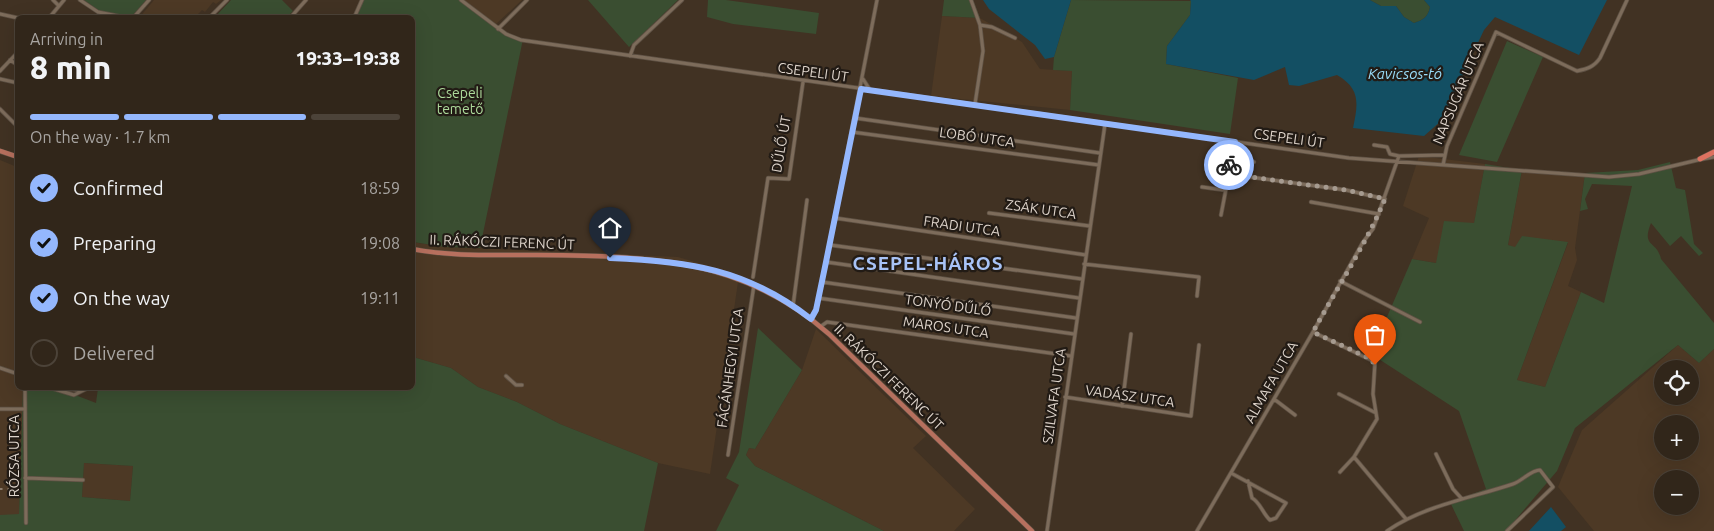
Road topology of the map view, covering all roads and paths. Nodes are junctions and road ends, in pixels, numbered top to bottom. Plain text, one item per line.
1 (53, 0) edge
2 (64, 0) edge
3 (80, 0) edge
4 (149, 0) edge
5 (227, 0) edge
6 (306, 0) edge
7 (362, 0) edge
8 (461, 0) edge
9 (528, 0) edge
10 (682, 0) edge
11 (878, 0) edge
12 (972, 0) edge
13 (1627, 0) edge
14 (59, 6) junction
15 (0, 14) edge
16 (52, 15) edge
17 (113, 15) edge
18 (136, 15) edge
19 (212, 15) edge
20 (293, 15) edge
21 (355, 15) edge
22 (15, 17) edge
23 (980, 25) junction
24 (498, 29) junction
25 (1015, 38) dead end
26 (15, 55) edge
27 (630, 56) junction
28 (10, 60) junction
29 (15, 63) edge
30 (0, 71) edge
31 (0, 79) edge
32 (863, 79) junction
33 (15, 82) edge
34 (803, 82) junction
35 (861, 89) junction
36 (870, 91) junction
37 (975, 104) junction
38 (0, 108) edge
39 (855, 118) junction
40 (1105, 124) junction
41 (15, 125) edge
42 (852, 132) junction
43 (1235, 142) junction
44 (1374, 145) dead end
45 (0, 152) edge
46 (1100, 153) junction
47 (1714, 154) edge
48 (1444, 155) junction
49 (15, 156) edge
50 (1399, 156) junction
51 (1231, 159) junction
52 (1700, 159) joint
53 (1254, 162) dead end
54 (1399, 162) junction
55 (1099, 165) junction
56 (1444, 165) junction
57 (1228, 174) junction
58 (1202, 187) dead end
59 (1224, 190) junction
60 (1385, 199) junction
61 (808, 200) dead end
62 (1311, 202) dead end
63 (989, 213) dead end
64 (1379, 214) junction
65 (1221, 215) dead end
66 (835, 218) junction
67 (1090, 226) junction
68 (830, 245) junction
69 (415, 249) edge
70 (1086, 255) junction
71 (826, 262) junction
72 (1084, 264) junction
73 (753, 277) dead end
74 (1082, 278) junction
75 (1340, 281) junction
76 (822, 282) junction
77 (754, 285) junction
78 (1197, 296) dead end
79 (818, 298) junction
80 (1079, 298) junction
81 (793, 306) junction
82 (1076, 318) junction
83 (811, 319) junction
84 (1420, 322) dead end
85 (820, 327) junction
86 (1313, 332) junction
87 (1074, 334) junction
88 (1131, 334) dead end
89 (1199, 345) dead end
90 (1071, 356) junction
91 (0, 368) edge
92 (15, 373) edge
93 (506, 376) dead end
94 (522, 385) dead end
95 (25, 390) edge
96 (60, 390) edge
97 (84, 390) edge
98 (1339, 394) dead end
99 (1065, 397) junction
100 (1274, 399) junction
101 (1122, 406) junction
102 (0, 409) edge
103 (25, 409) junction
104 (1377, 413) junction
105 (1295, 415) dead end
106 (1436, 454) dead end
107 (728, 455) dead end
108 (1354, 457) junction
109 (1340, 472) dead end
110 (1231, 473) junction
111 (26, 478) junction
112 (83, 480) dead end
113 (1248, 481) junction
114 (1462, 499) junction
115 (1406, 519) junction
116 (26, 524) dead end
117 (1032, 531) edge
118 (1047, 531) edge
119 (1197, 531) edge
120 (1387, 531) edge
121 (1508, 531) edge

1 - 14 street
2 - 14 street
3 - 17 street
4 - 18 street
5 - 19 street
6 - 20 street
7 - 21 street
8 - 24 street, CSEPELI ÚT
9 - 24 street
10 - 27 street
11 - 32 street
12 - 23 street
13 - 48 street, NAPSUGÁR UTCA
14 - 16 street
15 - 22 street
23 - 25 street
23 - 37 street
24 - 27 street, CSEPELI ÚT
26 - 28 street
27 - 34 street, CSEPELI ÚT
28 - 29 street
28 - 30 street
31 - 33 street
32 - 35 street
32 - 36 street
34 - 35 street, CSEPELI ÚT
34 - 73 street, DŰLŐ ÚT
35 - 36 street, CSEPELI ÚT
35 - 39 street
36 - 37 street, CSEPELI ÚT
37 - 40 street, CSEPELI ÚT
38 - 41 street
39 - 42 street
39 - 46 street
40 - 43 street, CSEPELI ÚT
40 - 46 street, SZILVAFA UTCA
42 - 55 street, LOBÓ UTCA
42 - 66 street
43 - 51 street
43 - 54 street, CSEPELI ÚT
44 - 50 street
45 - 49 main road
46 - 55 street, SZILVAFA UTCA
47 - 52 highway
48 - 50 street
48 - 56 street, NAPSUGÁR UTCA
50 - 54 street
51 - 53 street
51 - 57 street
52 - 56 street, CSEPELI ÚT
54 - 56 street, CSEPELI ÚT
54 - 60 street, ALMAFA UTCA
55 - 67 street, SZILVAFA UTCA
57 - 59 street
57 - 60 street
58 - 59 street
59 - 65 street
60 - 64 street, ALMAFA UTCA
61 - 81 street
62 - 64 street
63 - 67 street, ZSÁK UTCA
64 - 75 street, ALMAFA UTCA
66 - 68 street
66 - 70 street, FRADI UTCA
67 - 70 street, SZILVAFA UTCA
68 - 71 street
68 - 74 street
69 - 77 main road, II. RÁKÓCZI FERENC ÚT
70 - 72 street, SZILVAFA UTCA
71 - 76 street
71 - 80 street
72 - 74 street, SZILVAFA UTCA
72 - 78 street
74 - 80 street, SZILVAFA UTCA
75 - 84 street
75 - 86 street, ALMAFA UTCA
76 - 79 street
76 - 82 street
77 - 81 main road, II. RÁKÓCZI FERENC ÚT
77 - 107 street, FÁCÁNHEGYI UTCA
79 - 83 street
79 - 87 street, TONYÓ DŰLŐ
80 - 82 street, SZILVAFA UTCA
81 - 83 main road, II. RÁKÓCZI FERENC ÚT
82 - 87 street, SZILVAFA UTCA
83 - 85 main road, II. RÁKÓCZI FERENC ÚT
85 - 90 street, MAROS UTCA
85 - 117 main road, II. RÁKÓCZI FERENC ÚT
86 - 100 street, ALMAFA UTCA
86 - 104 street
87 - 90 street, SZILVAFA UTCA
88 - 101 street
89 - 101 street, VADÁSZ UTCA
90 - 99 street, SZILVAFA UTCA
91 - 92 street
93 - 94 street
95 - 103 street, RÓZSA UTCA
96 - 97 street
98 - 104 street
99 - 101 street, VADÁSZ UTCA
99 - 118 street, SZILVAFA UTCA
100 - 105 street
100 - 110 street, ALMAFA UTCA
102 - 103 street
103 - 111 street, RÓZSA UTCA
104 - 108 street
106 - 114 street
108 - 109 street
108 - 115 street
110 - 113 street
110 - 119 street, ALMAFA UTCA
111 - 112 street
111 - 116 street, RÓZSA UTCA
113 - 113 street
114 - 115 street
114 - 121 street
115 - 120 street

